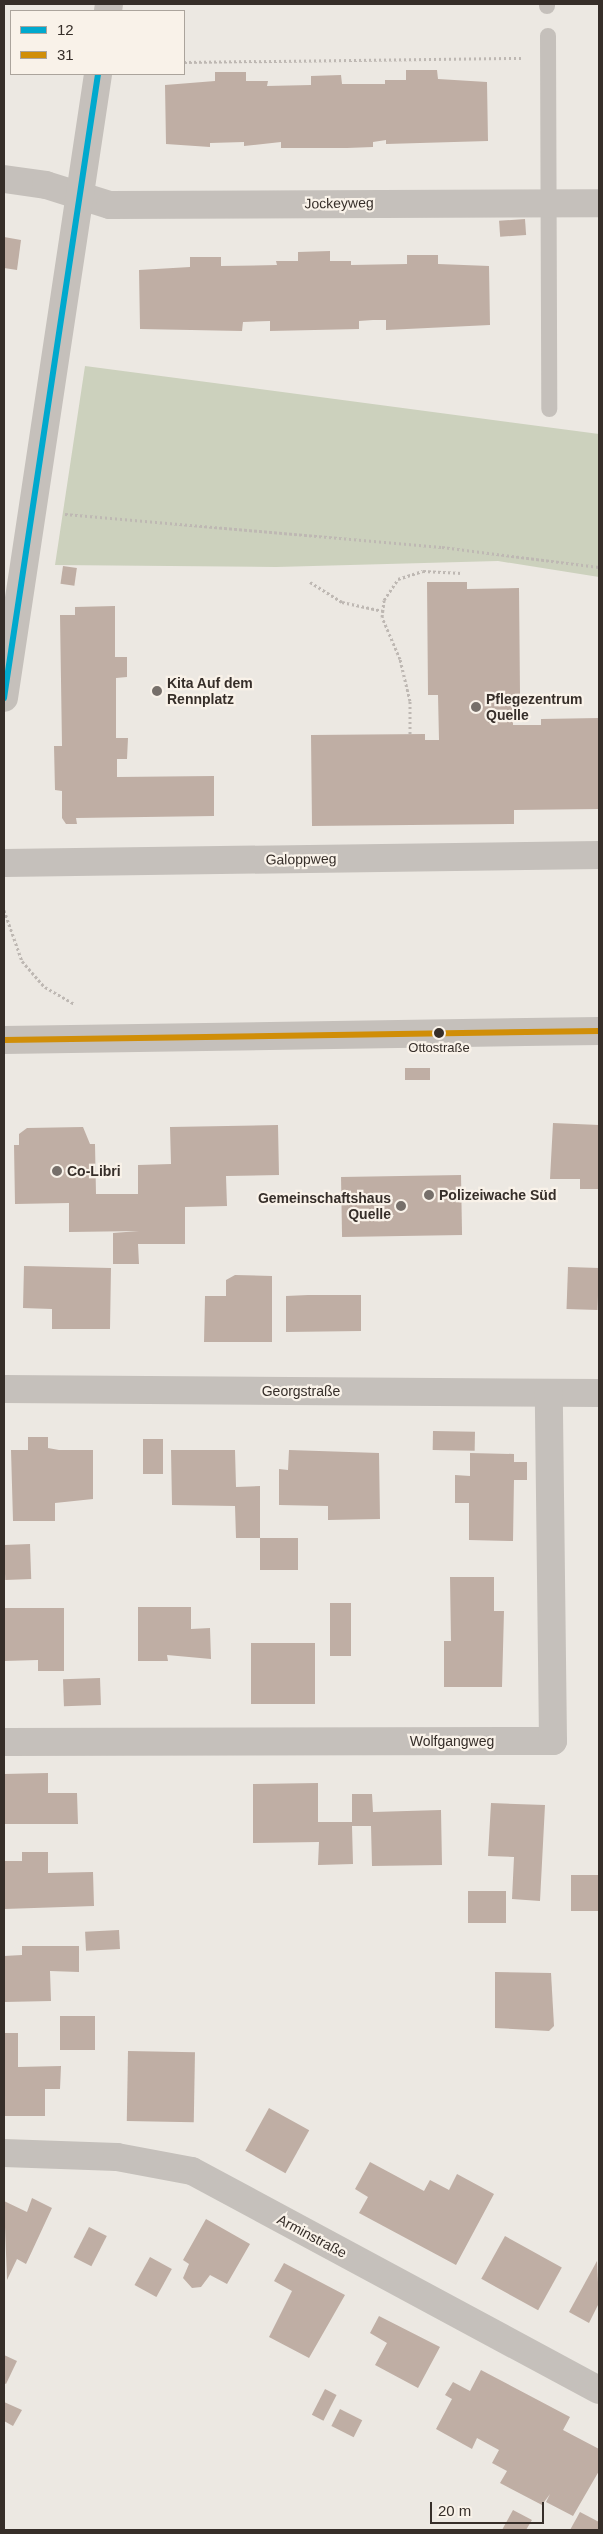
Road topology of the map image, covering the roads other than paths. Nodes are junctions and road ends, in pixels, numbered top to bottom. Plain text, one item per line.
1 (548, 36) dead end
2 (98, 75) edge
3 (4, 179) edge
4 (80, 197) junction
5 (547, 201) junction
6 (599, 203) edge
7 (549, 409) dead end
8 (4, 698) edge
9 (599, 855) edge
10 (4, 863) edge
11 (599, 1031) edge
12 (4, 1040) edge
13 (4, 1388) edge
14 (549, 1393) junction
15 (599, 1393) edge
16 (4, 1742) edge
17 (4, 2153) edge
18 (599, 2390) edge

1 - 5 lane
2 - 4 street
3 - 4 street, Jockeyweg
4 - 5 street, Jockeyweg
4 - 8 street
5 - 6 street, Jockeyweg
5 - 7 lane
9 - 10 street, Galoppweg
11 - 12 street
13 - 14 street, Georgstraße
14 - 15 street, Georgstraße
14 - 16 street, Wolfgangweg
17 - 18 street, Arminstraße

